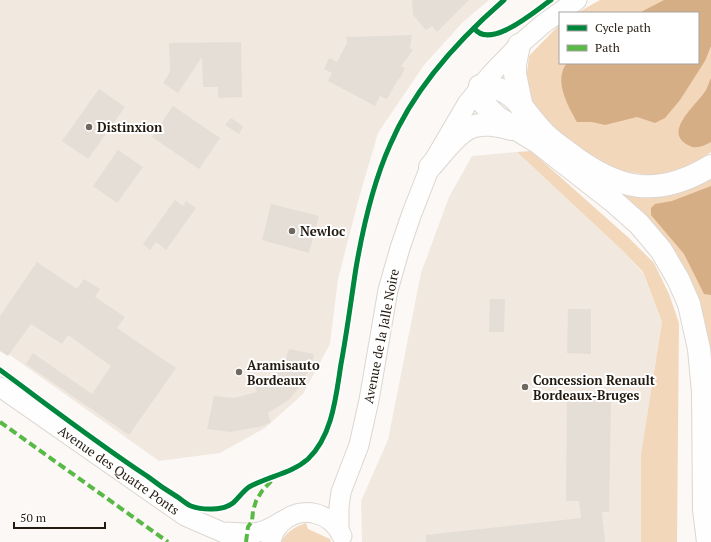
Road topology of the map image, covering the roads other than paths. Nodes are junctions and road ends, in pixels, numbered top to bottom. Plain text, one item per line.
1 (577, 0) edge
2 (560, 12) edge
3 (559, 13) edge
4 (519, 45) junction
5 (480, 86) junction
6 (522, 108) junction
7 (519, 130) junction
8 (711, 166) edge
9 (430, 167) junction
10 (0, 387) edge
11 (341, 492) junction
12 (304, 512) junction
13 (286, 518) junction
14 (219, 531) junction
15 (342, 536) edge
16 (245, 542) edge
17 (271, 542) edge
18 (708, 542) edge

1 - 2 main road, Avenue de la Jalle Noire
3 - 4 main road, Avenue de la Jalle Noire
4 - 5 main road, Avenue de la Jalle Noire
4 - 6 highway
5 - 6 highway
5 - 7 highway
5 - 9 main road, Avenue de la Jalle Noire
6 - 8 highway
7 - 9 highway
7 - 18 highway
9 - 11 main road, Avenue de la Jalle Noire
10 - 14 main road, Avenue des Quatre Ponts
11 - 12 main road
11 - 15 main road, Avenue de la Jalle Noire
12 - 13 main road
12 - 15 main road
13 - 14 main road
13 - 17 main road
14 - 16 main road, Avenue des Quatre Ponts

